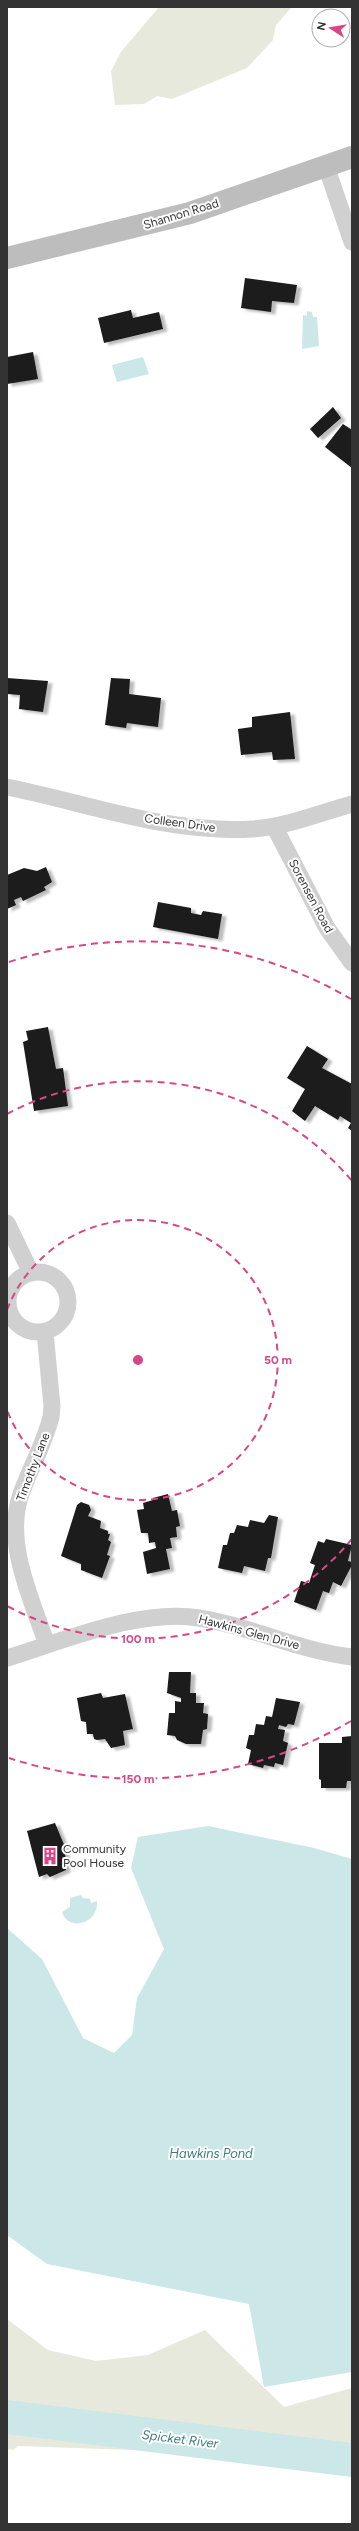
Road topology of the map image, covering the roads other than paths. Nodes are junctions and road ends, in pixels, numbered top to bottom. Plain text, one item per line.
1 (352, 157) edge
2 (326, 166) junction
3 (352, 242) edge
4 (7, 258) edge
5 (7, 787) edge
6 (352, 804) edge
7 (274, 826) junction
8 (352, 963) edge
9 (7, 1224) edge
10 (31, 1273) junction
11 (45, 1332) junction
12 (47, 1645) junction
13 (352, 1657) edge
14 (7, 1658) edge

1 - 2 street, Shannon Road
2 - 3 street
2 - 4 street, Shannon Road
5 - 7 street, Colleen Drive
6 - 7 street, Colleen Drive
7 - 8 street, Sorensen Road
9 - 10 street
10 - 11 street
10 - 11 street
11 - 12 street, Timothy Lane
12 - 13 street, Hawkins Glen Drive
12 - 14 street, Hawkins Glen Drive

